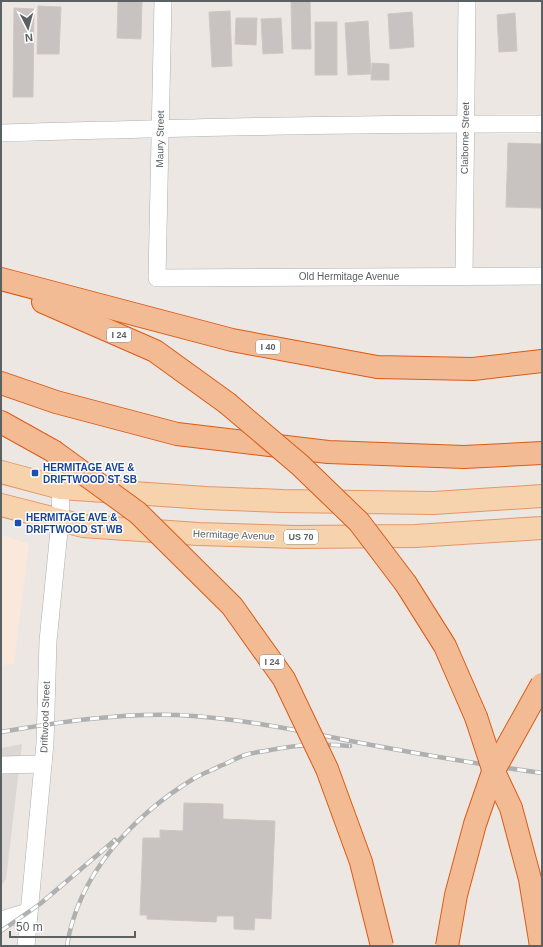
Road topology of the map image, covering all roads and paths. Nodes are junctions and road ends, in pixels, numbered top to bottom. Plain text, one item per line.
1 (163, 1) edge
2 (467, 1) edge
3 (466, 124) junction
4 (542, 124) edge
5 (160, 128) junction
6 (1, 133) edge
7 (464, 276) junction
8 (542, 276) edge
9 (157, 278) joint
10 (1, 279) edge
11 (1, 286) edge
12 (542, 361) edge
13 (1, 383) edge
14 (1, 422) edge
15 (542, 453) edge
16 (1, 472) edge
17 (61, 488) junction
18 (542, 496) edge
19 (1, 505) edge
20 (60, 521) junction
21 (542, 528) edge
22 (542, 684) edge
23 (43, 764) junction
24 (1, 765) edge
25 (28, 912) junction
26 (1, 920) edge
27 (26, 946) edge
28 (382, 946) edge
29 (447, 946) edge
30 (541, 946) edge

1 - 5 street, Maury Street
2 - 3 street, Claiborne Street
3 - 4 street
3 - 5 street
3 - 7 street, Claiborne Street
5 - 6 street
5 - 9 street, Maury Street
7 - 8 street, Old Hermitage Avenue
7 - 9 street, Old Hermitage Avenue
10 - 12 highway, I 40
11 - 30 highway, I 24, bridge
13 - 15 highway
14 - 28 highway, I 24, bridge
16 - 17 main road
17 - 18 main road
17 - 20 street, Driftwood Street
19 - 20 main road, Hermitage Avenue / US 70
20 - 21 main road, Hermitage Avenue / US 70
20 - 23 street, Driftwood Street
22 - 29 highway, bridge
23 - 24 street
23 - 25 street, Driftwood Street
25 - 26 street
25 - 27 street, Driftwood Street

